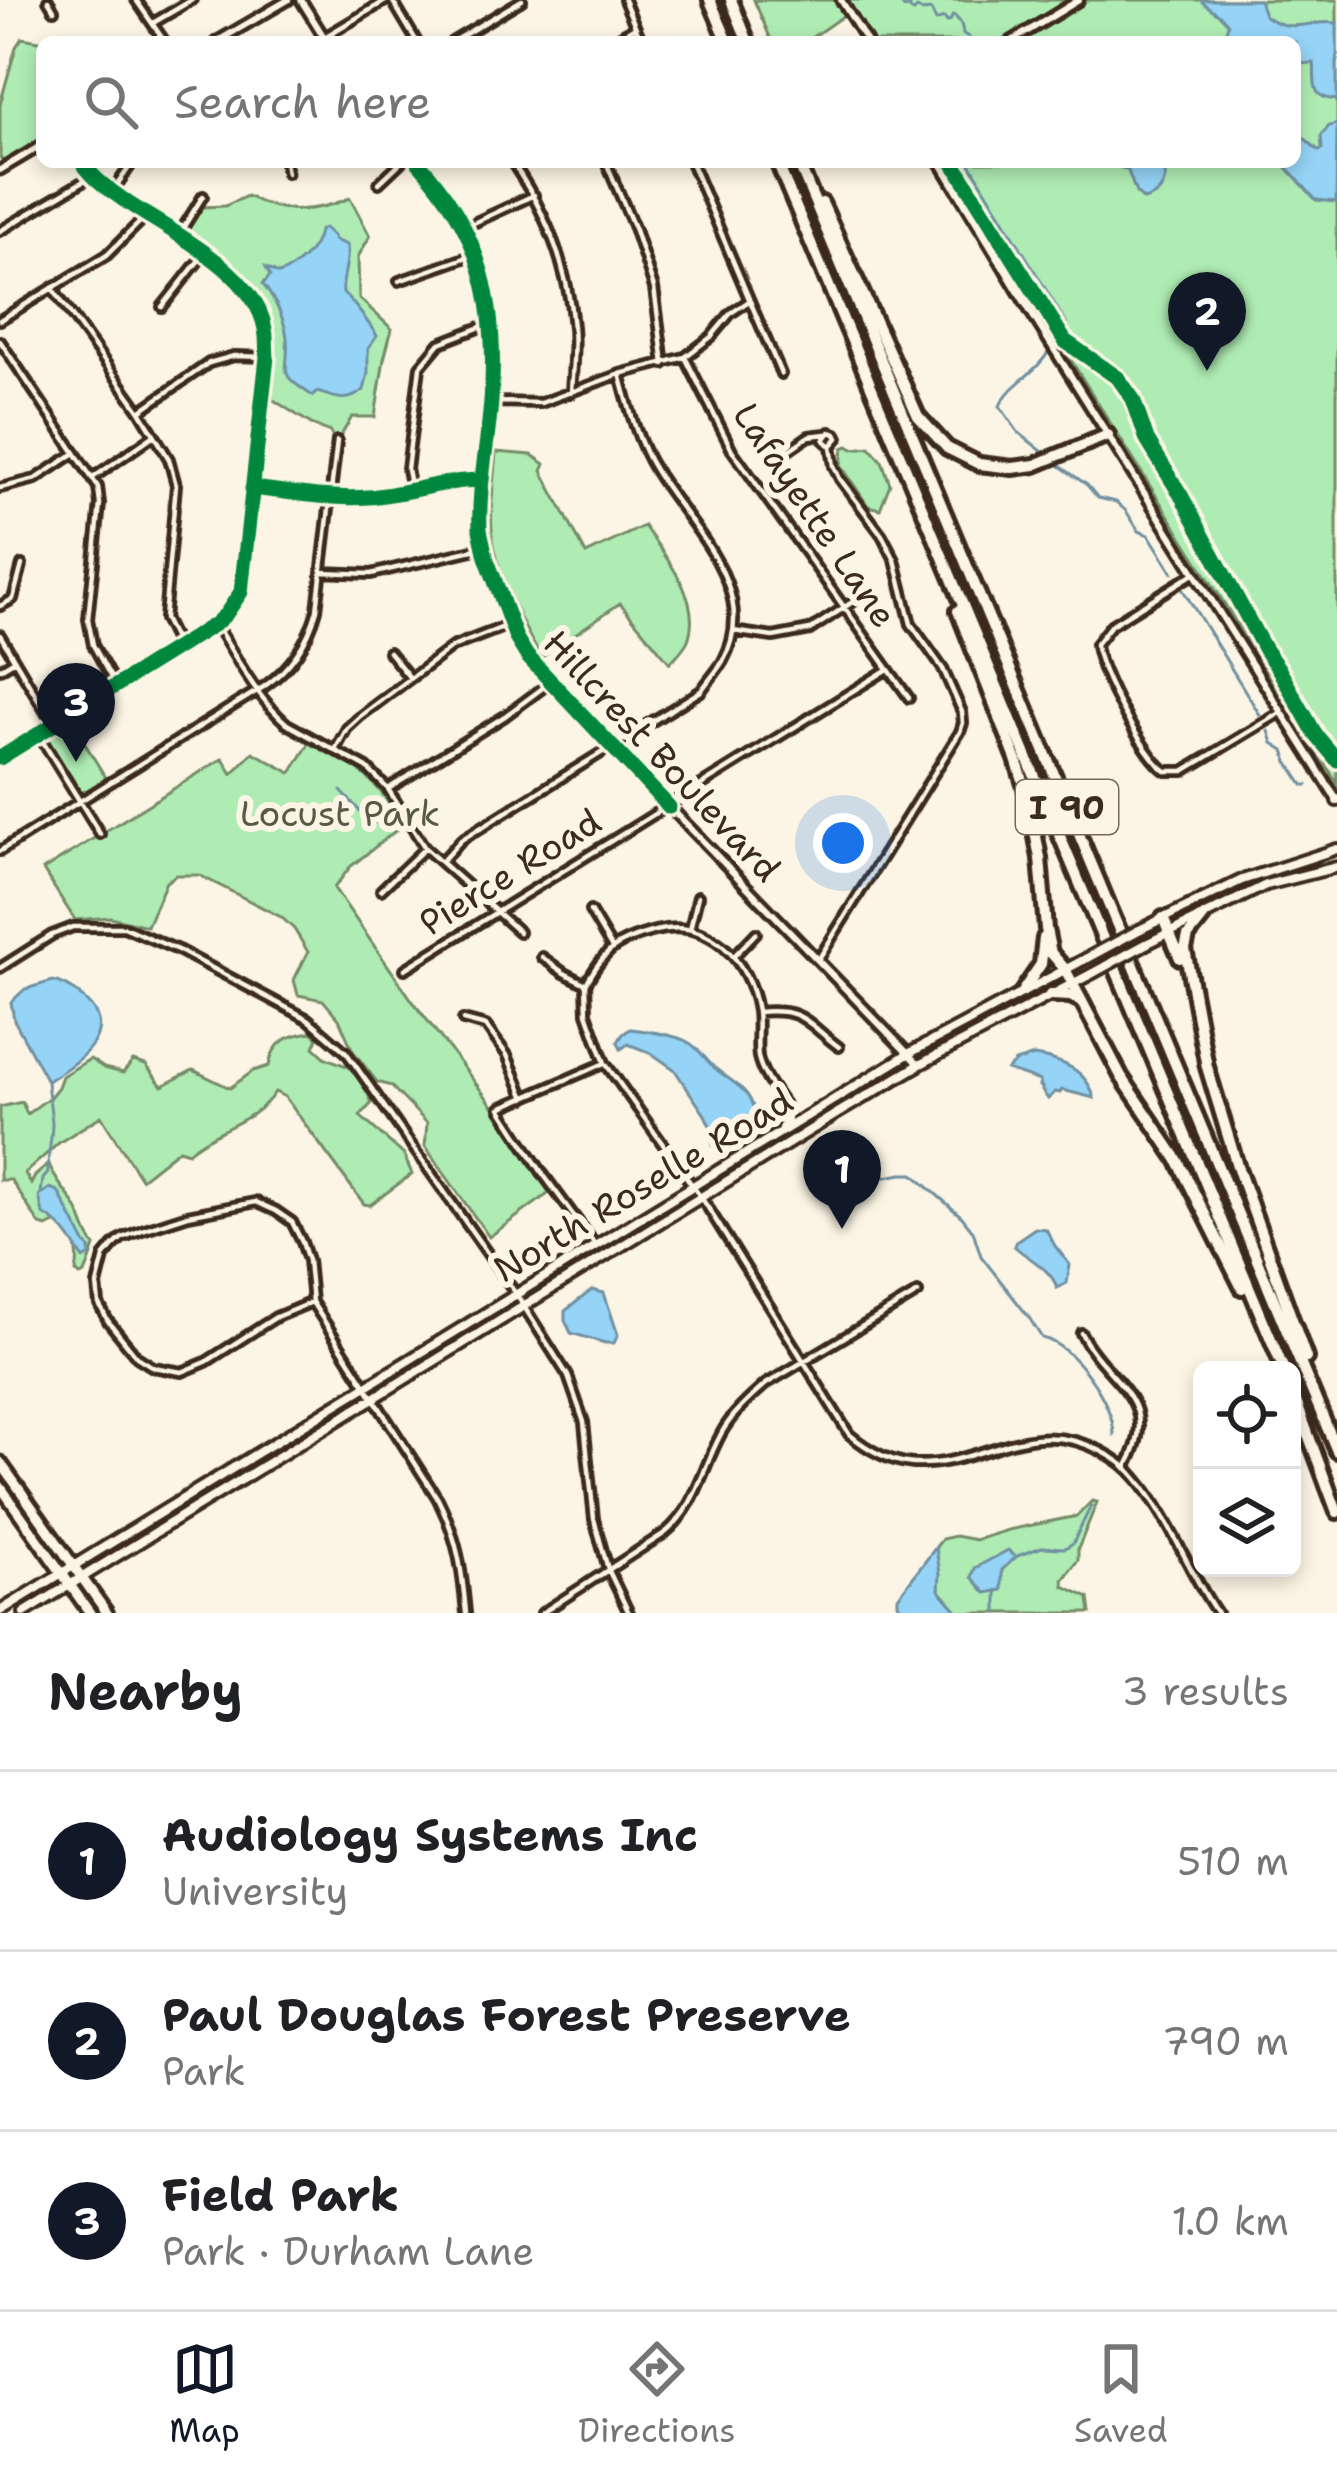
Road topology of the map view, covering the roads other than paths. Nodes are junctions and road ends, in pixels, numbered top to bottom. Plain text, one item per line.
1 (48, 0) edge
2 (136, 0) edge
3 (192, 0) edge
4 (287, 0) edge
5 (302, 0) edge
6 (389, 0) edge
7 (522, 0) edge
8 (624, 0) edge
9 (710, 0) edge
10 (730, 0) edge
11 (841, 0) edge
12 (1079, 0) edge
13 (54, 10) dead end
14 (153, 23) junction
15 (635, 27) junction
16 (161, 36) edge
17 (226, 36) edge
18 (321, 36) edge
19 (330, 36) edge
20 (413, 36) edge
21 (462, 36) edge
22 (620, 36) edge
23 (639, 36) edge
24 (725, 36) edge
25 (745, 36) edge
26 (863, 36) edge
27 (1020, 36) edge
28 (36, 149) edge
29 (86, 168) edge
30 (130, 168) edge
31 (286, 168) edge
32 (395, 168) edge
33 (423, 168) edge
34 (516, 168) edge
35 (609, 168) edge
36 (694, 168) edge
37 (780, 168) edge
38 (803, 168) edge
39 (803, 168) edge
40 (944, 168) edge
41 (0, 170) edge
42 (286, 173) dead end
43 (92, 176) junction
44 (379, 183) dead end
45 (112, 192) junction
46 (534, 195) junction
47 (202, 196) dead end
48 (146, 215) junction
49 (465, 227) junction
50 (0, 231) edge
51 (178, 236) junction
52 (204, 254) junction
53 (476, 254) junction
54 (399, 281) dead end
55 (52, 288) junction
56 (749, 301) junction
57 (162, 307) dead end
58 (0, 320) edge
59 (493, 323) junction
60 (0, 341) edge
61 (267, 357) junction
62 (686, 357) junction
63 (664, 364) junction
64 (620, 374) junction
65 (781, 374) dead end
66 (571, 393) junction
67 (491, 403) junction
68 (140, 411) junction
69 (155, 435) junction
70 (1108, 435) junction
71 (337, 441) dead end
72 (789, 450) dead end
73 (76, 452) junction
74 (94, 477) junction
75 (482, 480) junction
76 (3, 484) edge
77 (252, 488) junction
78 (411, 490) junction
79 (330, 496) junction
80 (933, 534) junction
81 (483, 548) junction
82 (22, 565) dead end
83 (322, 572) junction
84 (1196, 572) junction
85 (866, 593) dead end
86 (0, 607) edge
87 (846, 608) junction
88 (215, 624) junction
89 (511, 624) junction
90 (734, 631) junction
91 (0, 635) edge
92 (178, 647) junction
93 (389, 652) dead end
94 (15, 660) junction
95 (0, 669) edge
96 (888, 669) junction
97 (410, 678) junction
98 (549, 682) junction
99 (115, 685) junction
100 (256, 692) junction
101 (910, 698) dead end
102 (1282, 712) junction
103 (54, 726) junction
104 (39, 735) junction
105 (612, 747) junction
106 (334, 750) junction
107 (0, 758) edge
108 (388, 789) junction
109 (80, 800) junction
110 (1337, 800) edge
111 (669, 807) junction
112 (100, 834) dead end
113 (1337, 845) edge
114 (425, 848) junction
115 (0, 850) edge
116 (442, 860) junction
117 (1337, 867) edge
118 (381, 890) dead end
119 (698, 896) dead end
120 (498, 911) junction
121 (590, 911) dead end
122 (1204, 916) junction
123 (1163, 918) junction
124 (690, 929) junction
125 (1046, 929) junction
126 (519, 932) dead end
127 (1171, 932) junction
128 (756, 933) dead end
129 (612, 948) junction
130 (734, 956) junction
131 (542, 957) dead end
132 (818, 961) junction
133 (0, 968) edge
134 (405, 969) dead end
135 (1064, 969) junction
136 (1072, 983) junction
137 (586, 984) junction
138 (1022, 992) junction
139 (1050, 995) junction
140 (1081, 1001) junction
141 (757, 1012) junction
142 (1196, 1013) junction
143 (463, 1020) dead end
144 (839, 1047) dead end
145 (908, 1054) junction
146 (605, 1063) junction
147 (919, 1065) junction
148 (525, 1098) junction
149 (785, 1107) junction
150 (803, 1118) junction
151 (779, 1133) junction
152 (694, 1187) junction
153 (702, 1198) junction
154 (596, 1246) junction
155 (918, 1293) dead end
156 (516, 1294) junction
157 (312, 1302) junction
158 (524, 1305) junction
159 (1082, 1333) dead end
160 (1278, 1361) edge
161 (1279, 1361) edge
162 (802, 1363) junction
163 (365, 1386) junction
164 (373, 1398) junction
165 (1301, 1415) edge
166 (1337, 1449) edge
167 (0, 1462) edge
168 (1126, 1468) junction
169 (0, 1486) edge
170 (1337, 1512) edge
171 (74, 1565) junction
172 (608, 1569) junction
173 (61, 1573) junction
174 (82, 1577) junction
175 (70, 1586) junction
176 (0, 1611) edge
177 (24, 1613) edge
178 (90, 1613) edge
179 (107, 1613) edge
180 (466, 1613) edge
181 (542, 1613) edge
182 (629, 1613) edge
183 (1217, 1613) edge

1 - 13 street
2 - 14 street
3 - 14 street
4 - 17 street
5 - 18 street
6 - 19 street
6 - 20 street
7 - 21 street
8 - 15 street
9 - 24 highway
10 - 25 highway
11 - 26 street
12 - 27 street
14 - 16 street
15 - 22 street
15 - 23 street
28 - 41 street
29 - 43 street
30 - 45 street
31 - 42 street
32 - 44 street
33 - 49 street, Hillcrest Boulevard
34 - 46 street
35 - 63 street
36 - 56 street
37 - 80 highway, I 90
38 - 70 highway
39 - 166 highway, I 90
40 - 70 street
43 - 45 street
43 - 50 street
45 - 48 street
46 - 49 street
46 - 66 street
47 - 51 street
48 - 51 street
48 - 55 street
49 - 53 street, Hillcrest Boulevard
51 - 52 street
52 - 57 street
52 - 61 street
53 - 54 street
53 - 59 street, Hillcrest Boulevard
55 - 58 street
55 - 68 street
56 - 62 street
56 - 65 street
59 - 67 street, Hillcrest Boulevard
59 - 78 street
60 - 73 street
61 - 68 street
61 - 77 street
62 - 63 street
62 - 87 street, Lafayette Lane
63 - 64 street
64 - 66 street
64 - 90 street
66 - 67 street
67 - 75 street, Hillcrest Boulevard
68 - 69 street
69 - 74 street
69 - 92 street
70 - 84 street
71 - 79 street
72 - 132 street
73 - 74 street
73 - 76 street
74 - 99 street
75 - 78 street
75 - 81 street, Hillcrest Boulevard
77 - 79 street
77 - 88 street
78 - 79 street
79 - 83 street
80 - 125 highway
80 - 161 highway, I 90
81 - 83 street
81 - 89 street, Hillcrest Boulevard
82 - 86 street
83 - 100 street
84 - 102 street
84 - 102 street
85 - 87 street
87 - 90 street
87 - 96 street, Lafayette Lane
88 - 92 street
88 - 100 street
89 - 97 street
89 - 98 street, Hillcrest Boulevard
90 - 105 street
91 - 94 street
92 - 99 street
93 - 97 street
94 - 95 street
94 - 103 street
96 - 101 street, Lafayette Lane
96 - 111 street, Pierce Road
97 - 106 street
98 - 105 street, Hillcrest Boulevard
98 - 108 street
99 - 103 street
100 - 106 street
100 - 109 street
102 - 110 street
103 - 104 street
104 - 107 street
104 - 109 street
105 - 111 street, Hillcrest Boulevard
105 - 116 street
106 - 108 street
108 - 114 street
109 - 112 street
109 - 115 street
111 - 120 street, Pierce Road
111 - 132 street, Hillcrest Boulevard
113 - 123 main road, North Roselle Road
114 - 116 street
114 - 118 street
116 - 120 street
117 - 122 main road, North Roselle Road
119 - 124 street
120 - 126 street
120 - 134 street, Pierce Road
121 - 129 street
122 - 127 main road, North Roselle Road
122 - 142 highway
123 - 127 highway
123 - 135 main road, North Roselle Road, bridge
124 - 129 street
124 - 130 street
125 - 135 highway
125 - 138 highway
127 - 136 main road, North Roselle Road, bridge
127 - 142 highway
128 - 130 street
129 - 137 street
130 - 141 street
131 - 137 street
132 - 145 street, Hillcrest Boulevard
133 - 156 street
135 - 136 highway
135 - 138 main road, North Roselle Road
136 - 139 main road, North Roselle Road
136 - 140 highway
137 - 146 street
138 - 145 main road, North Roselle Road
139 - 140 highway
139 - 147 main road, North Roselle Road
140 - 160 highway
141 - 144 street
141 - 149 street
142 - 166 highway
143 - 148 street
145 - 147 street, Hillcrest Boulevard
145 - 150 main road, North Roselle Road
146 - 148 street
146 - 152 street
147 - 153 main road, North Roselle Road
148 - 154 street
149 - 150 main road
149 - 151 main road
150 - 151 main road, North Roselle Road
151 - 152 main road, North Roselle Road
152 - 153 street
152 - 154 main road, North Roselle Road
153 - 158 main road, North Roselle Road
153 - 162 street
154 - 156 main road, North Roselle Road
155 - 162 street
156 - 158 street
156 - 163 main road, North Roselle Road
157 - 157 street
157 - 163 street
158 - 164 main road, North Roselle Road
158 - 172 street
159 - 168 street
162 - 168 street
162 - 172 street
163 - 164 street
163 - 171 main road, North Roselle Road
164 - 174 main road, North Roselle Road
164 - 180 street
165 - 170 highway
167 - 171 main road
168 - 183 street
169 - 173 main road
171 - 173 main road, North Roselle Road
171 - 174 main road
172 - 181 street
172 - 182 street
173 - 175 main road
173 - 176 main road, North Roselle Road
174 - 175 main road, North Roselle Road
174 - 179 main road
175 - 177 main road, North Roselle Road
175 - 178 main road

